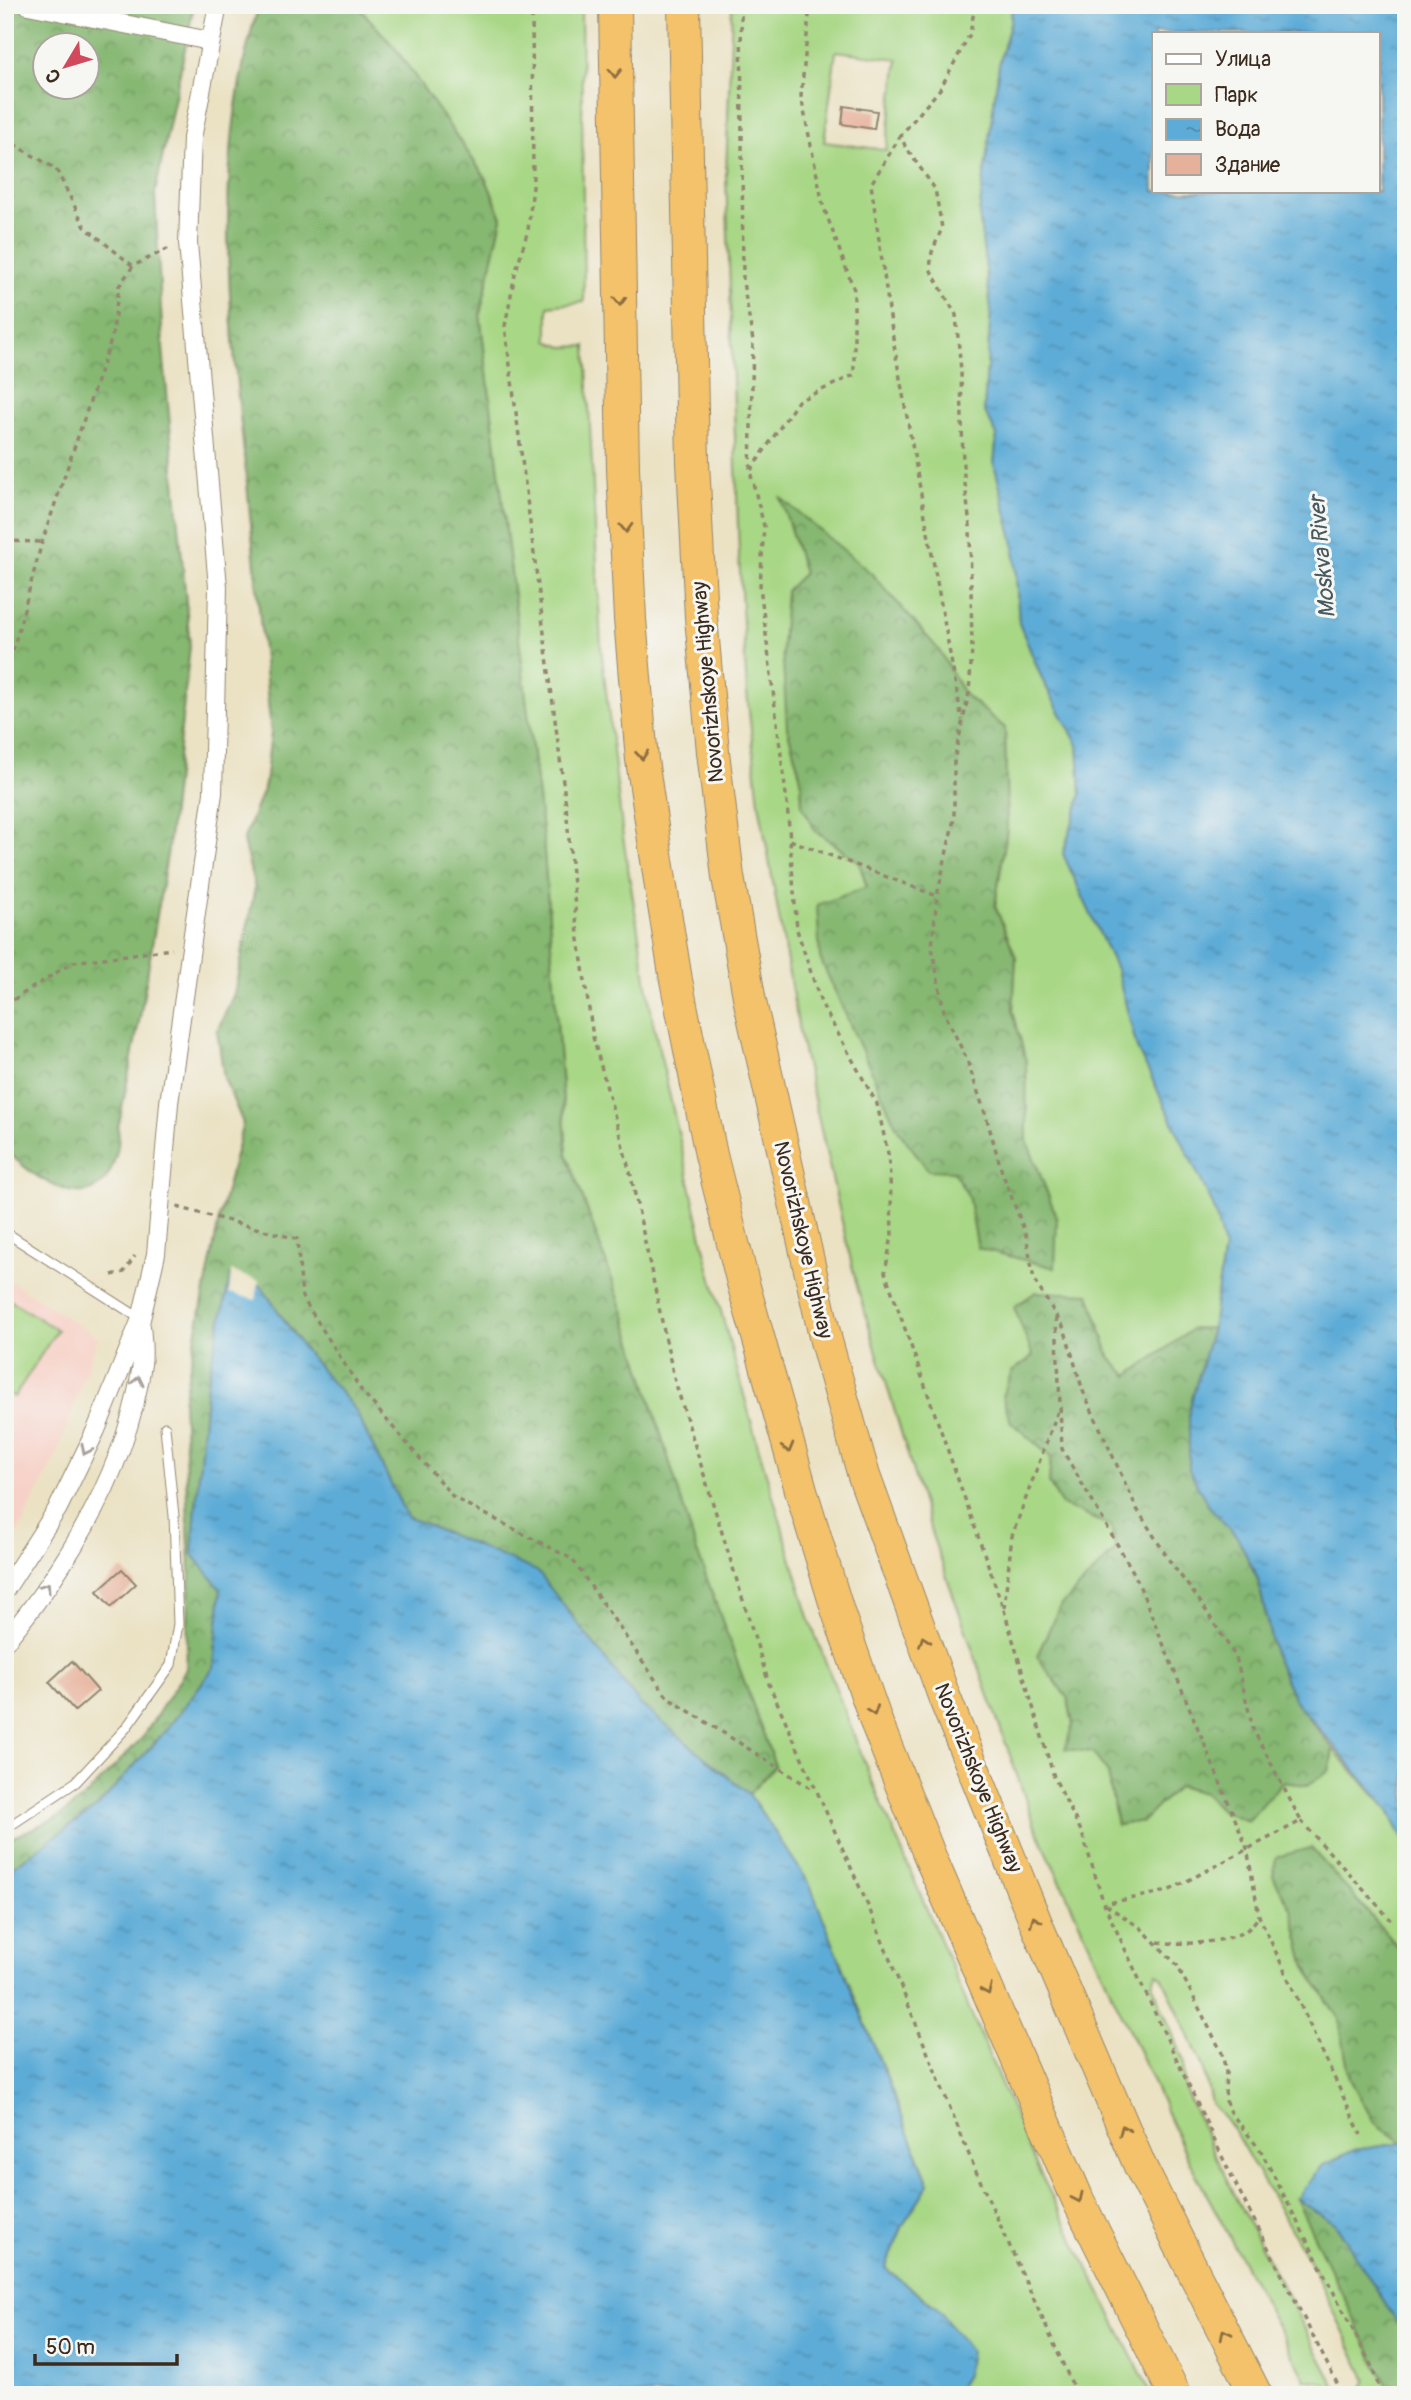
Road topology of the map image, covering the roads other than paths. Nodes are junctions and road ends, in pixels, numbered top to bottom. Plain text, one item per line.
1 (28, 5) edge
2 (218, 5) edge
3 (615, 5) edge
4 (684, 5) edge
5 (210, 41) junction
6 (5, 1232) edge
7 (141, 1319) junction
8 (165, 1427) dead end
9 (5, 1590) edge
10 (5, 1642) edge
11 (5, 1829) edge
12 (1175, 2395) edge
13 (1256, 2395) edge

1 - 5 street
2 - 5 street
3 -> 12 highway
13 -> 4 highway, Novorizhskoye Highway
5 - 7 street
6 - 7 lane
7 -> 9 street
10 -> 7 street
8 - 11 lane

